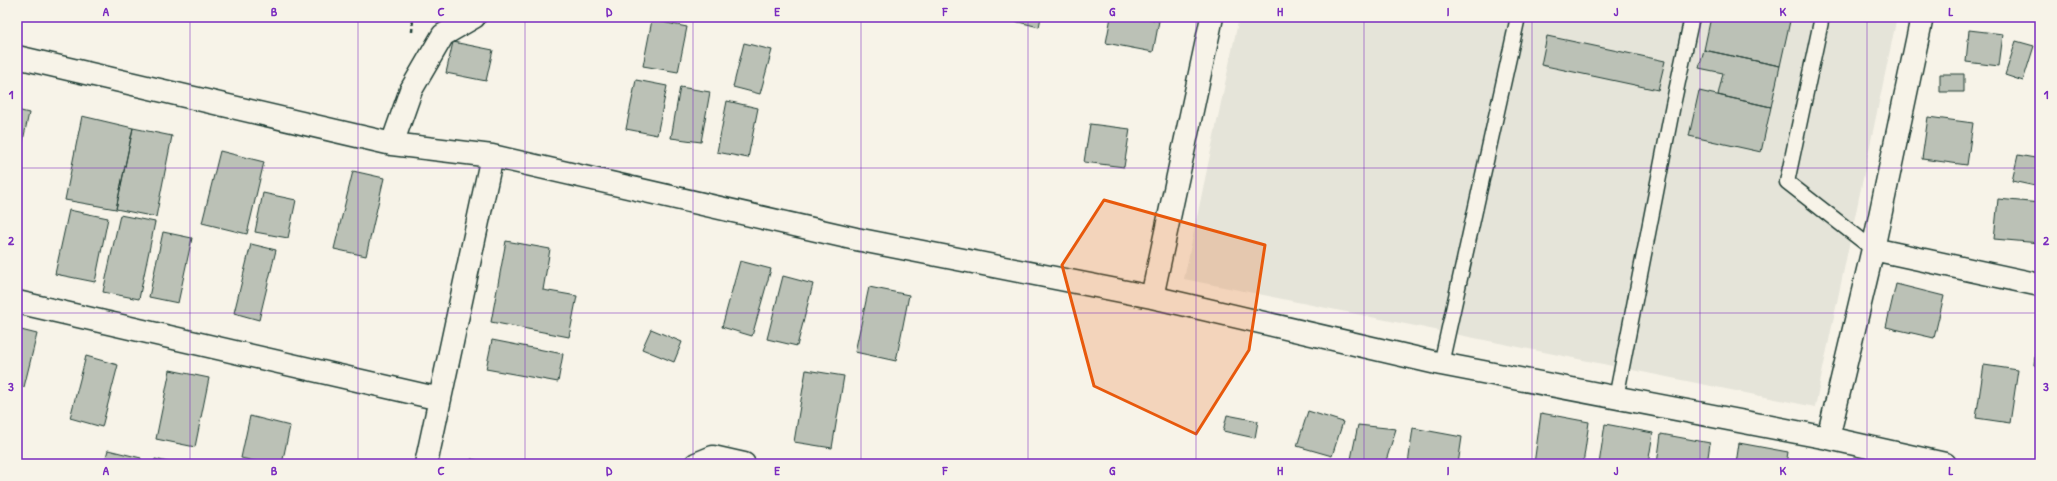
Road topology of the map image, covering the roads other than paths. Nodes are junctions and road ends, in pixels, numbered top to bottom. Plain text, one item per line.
1 (474, 17) edge
2 (1212, 17) edge
3 (1518, 17) edge
4 (1692, 17) edge
5 (1822, 17) edge
6 (1922, 17) edge
7 (17, 57) edge
8 (392, 144) junction
9 (492, 156) junction
10 (1873, 249) junction
11 (2040, 285) edge
12 (1152, 298) junction
13 (17, 302) edge
14 (1441, 364) junction
15 (1616, 398) junction
16 (440, 399) junction
17 (1828, 438) junction
18 (426, 464) edge
19 (696, 464) edge
20 (744, 464) edge
21 (1945, 464) edge

1 - 8 street
2 - 12 street
3 - 14 lane
4 - 15 lane
5 - 10 lane
6 - 10 street
7 - 8 street
8 - 9 street
9 - 12 street
9 - 16 street
10 - 11 street
10 - 17 street
12 - 14 street
13 - 16 street
14 - 15 street
15 - 17 street
16 - 18 street
17 - 21 street
19 - 20 street

